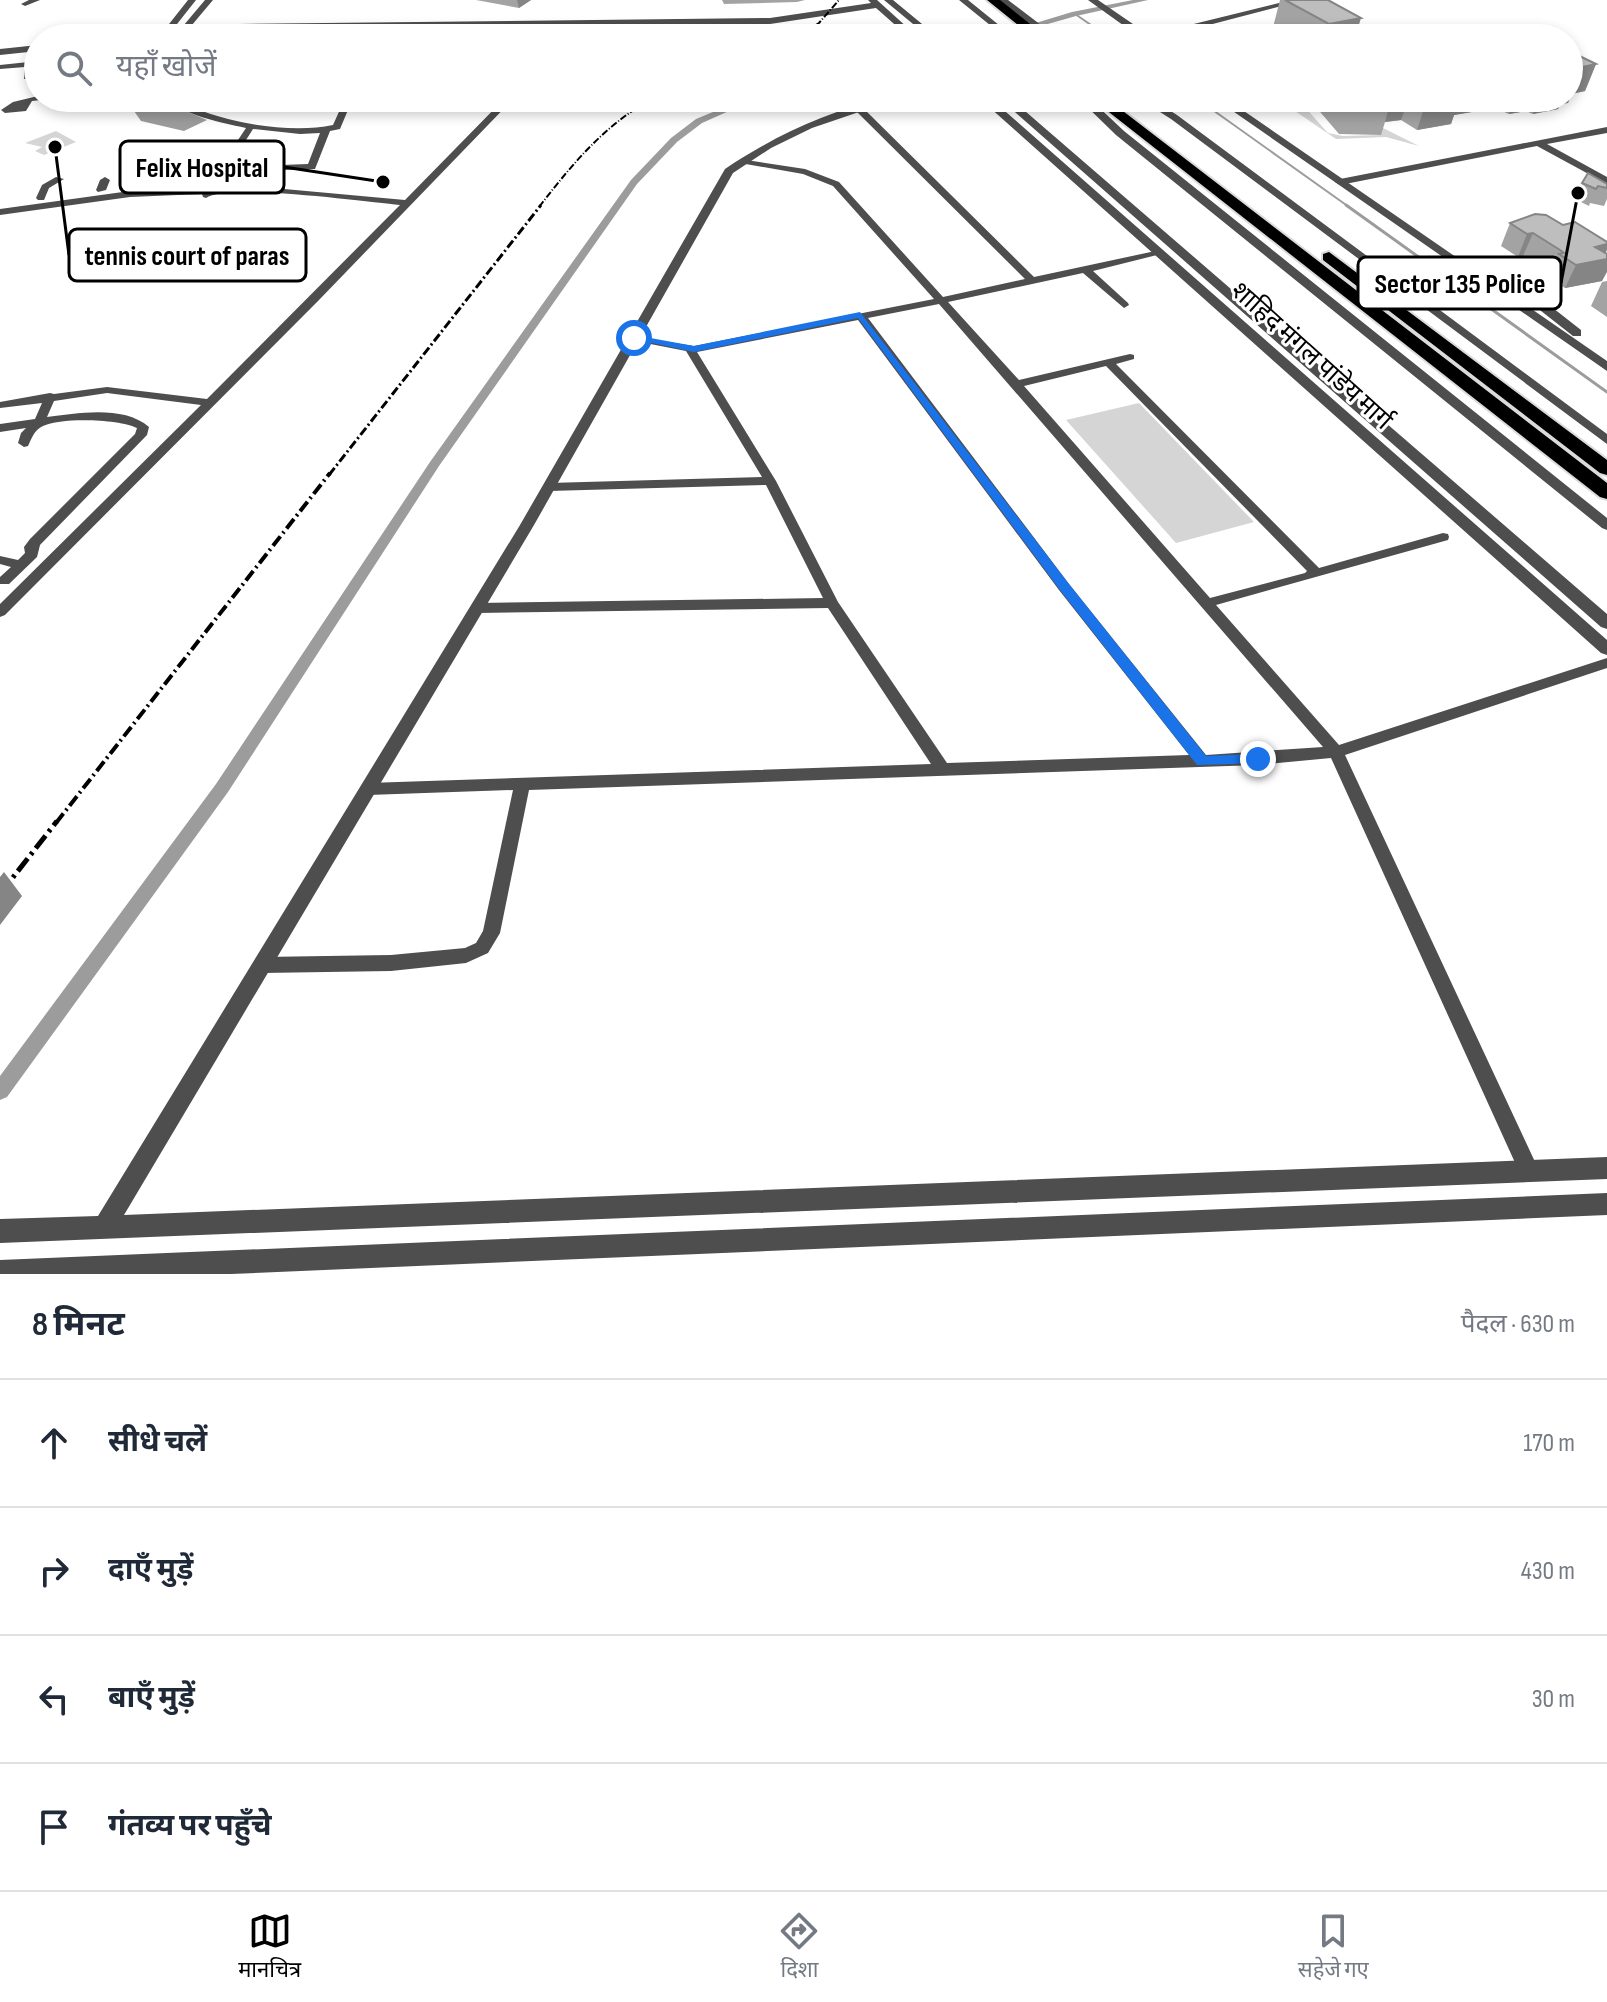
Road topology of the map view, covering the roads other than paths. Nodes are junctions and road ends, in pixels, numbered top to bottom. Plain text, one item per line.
1 (36, 0) edge
2 (192, 0) edge
3 (209, 0) edge
4 (888, 0) edge
5 (963, 0) edge
6 (1077, 0) edge
7 (1092, 0) edge
8 (1301, 0) edge
9 (25, 4) dead end
10 (991, 4) edge
11 (1313, 4) edge
12 (878, 5) edge
13 (173, 24) edge
14 (192, 24) edge
15 (649, 24) edge
16 (801, 24) edge
17 (899, 24) edge
18 (918, 24) edge
19 (1003, 24) edge
20 (1009, 24) edge
21 (1021, 24) edge
22 (1028, 24) edge
23 (1111, 24) edge
24 (1121, 24) edge
25 (1204, 24) edge
26 (1232, 24) edge
27 (24, 49) edge
28 (0, 52) edge
29 (24, 55) edge
30 (0, 58) edge
31 (24, 65) edge
32 (0, 67) edge
33 (195, 112) edge
34 (343, 112) edge
35 (496, 112) edge
36 (844, 112) edge
37 (862, 112) edge
38 (1001, 112) edge
39 (1020, 112) joint
40 (1098, 112) edge
41 (1116, 112) edge
42 (1139, 112) edge
43 (1166, 112) edge
44 (1239, 112) edge
45 (1256, 112) edge
46 (1003, 114) junction
47 (252, 125) junction
48 (326, 130) junction
49 (1607, 130) edge
50 (1538, 143) junction
51 (743, 161) junction
52 (224, 168) junction
53 (315, 170) dead end
54 (59, 179) dead end
55 (1354, 179) junction
56 (1607, 181) edge
57 (1340, 182) junction
58 (262, 187) junction
59 (41, 189) junction
60 (208, 191) junction
61 (0, 203) edge
62 (406, 205) junction
63 (0, 212) edge
64 (0, 218) edge
65 (1160, 253) junction
66 (1084, 268) junction
67 (1030, 279) junction
68 (939, 301) junction
69 (1124, 305) dead end
70 (860, 315) junction
71 (634, 338) junction
72 (691, 350) junction
73 (1607, 354) edge
74 (1130, 357) dead end
75 (1108, 362) junction
76 (1607, 367) edge
77 (1016, 384) junction
78 (50, 396) junction
79 (210, 403) junction
80 (2, 404) edge
81 (39, 423) junction
82 (0, 426) edge
83 (1607, 440) edge
84 (24, 443) dead end
85 (1607, 469) edge
86 (770, 481) junction
87 (549, 487) junction
88 (1607, 493) edge
89 (1607, 525) edge
90 (1443, 537) dead end
91 (0, 560) edge
92 (26, 560) junction
93 (50, 563) junction
94 (1313, 574) junction
95 (4, 581) dead end
96 (832, 603) junction
97 (1207, 603) junction
98 (477, 608) junction
99 (0, 612) edge
100 (1607, 623) edge
101 (1607, 649) edge
102 (1607, 663) edge
103 (1336, 752) junction
104 (1202, 761) junction
105 (943, 770) junction
106 (522, 784) junction
107 (368, 789) junction
108 (262, 965) junction
109 (1607, 1168) edge
110 (1529, 1171) junction
111 (1607, 1204) edge
112 (104, 1227) junction
113 (0, 1231) edge
114 (0, 1272) edge

1 - 9 street
2 - 13 street
3 - 14 street
4 - 18 street
5 - 10 street
6 - 23 street
7 - 24 street
8 - 25 street
10 - 19 street
10 - 20 highway
10 - 21 highway
10 - 22 street
11 - 26 street
12 - 15 street
12 - 16 street
12 - 17 street
27 - 28 street
29 - 30 street
31 - 32 street
33 - 47 street
34 - 48 street
35 - 62 street
36 - 51 street
37 - 67 street
38 - 46 street, शाहिद मंगल पांडेय मार्ग
39 - 46 street
39 - 100 street
40 - 89 street
41 - 88 highway
42 - 85 highway
43 - 83 street
44 - 57 street
45 - 55 street
46 - 65 street, शाहिद मंगल पांडेय मार्ग
47 - 48 street
47 - 52 street
48 - 52 street
49 - 50 street
50 - 55 street
50 - 56 street
51 - 68 street
51 - 71 street
52 - 59 street
52 - 60 street
53 - 58 street
54 - 59 street
55 - 57 street
55 - 73 street
57 - 76 street
58 - 60 street
58 - 62 street
59 - 61 street
60 - 62 street
60 - 63 street
60 - 64 street
62 - 79 street
65 - 66 street
65 - 101 street, शाहिद मंगल पांडेय मार्ग
66 - 67 street
66 - 69 street
67 - 68 street
68 - 70 street
68 - 77 street
70 - 72 street
70 - 104 street
71 - 72 street
71 - 87 street
72 - 86 street
74 - 75 street
75 - 77 street
75 - 94 street
77 - 97 street
78 - 79 street
78 - 80 street
78 - 81 street
79 - 93 street
80 - 82 street
81 - 82 street
81 - 84 street
81 - 92 street
86 - 87 street
86 - 96 street
87 - 98 street
90 - 94 street
91 - 92 street
92 - 93 street
92 - 95 street
93 - 99 street
94 - 97 street
96 - 98 street
96 - 105 street
97 - 103 street
98 - 107 street
102 - 103 street
103 - 104 street
103 - 110 street
104 - 105 street
105 - 106 street
106 - 107 street
106 - 108 street
107 - 108 street
108 - 112 street
109 - 110 street
110 - 112 street
111 - 114 street
112 - 113 street

